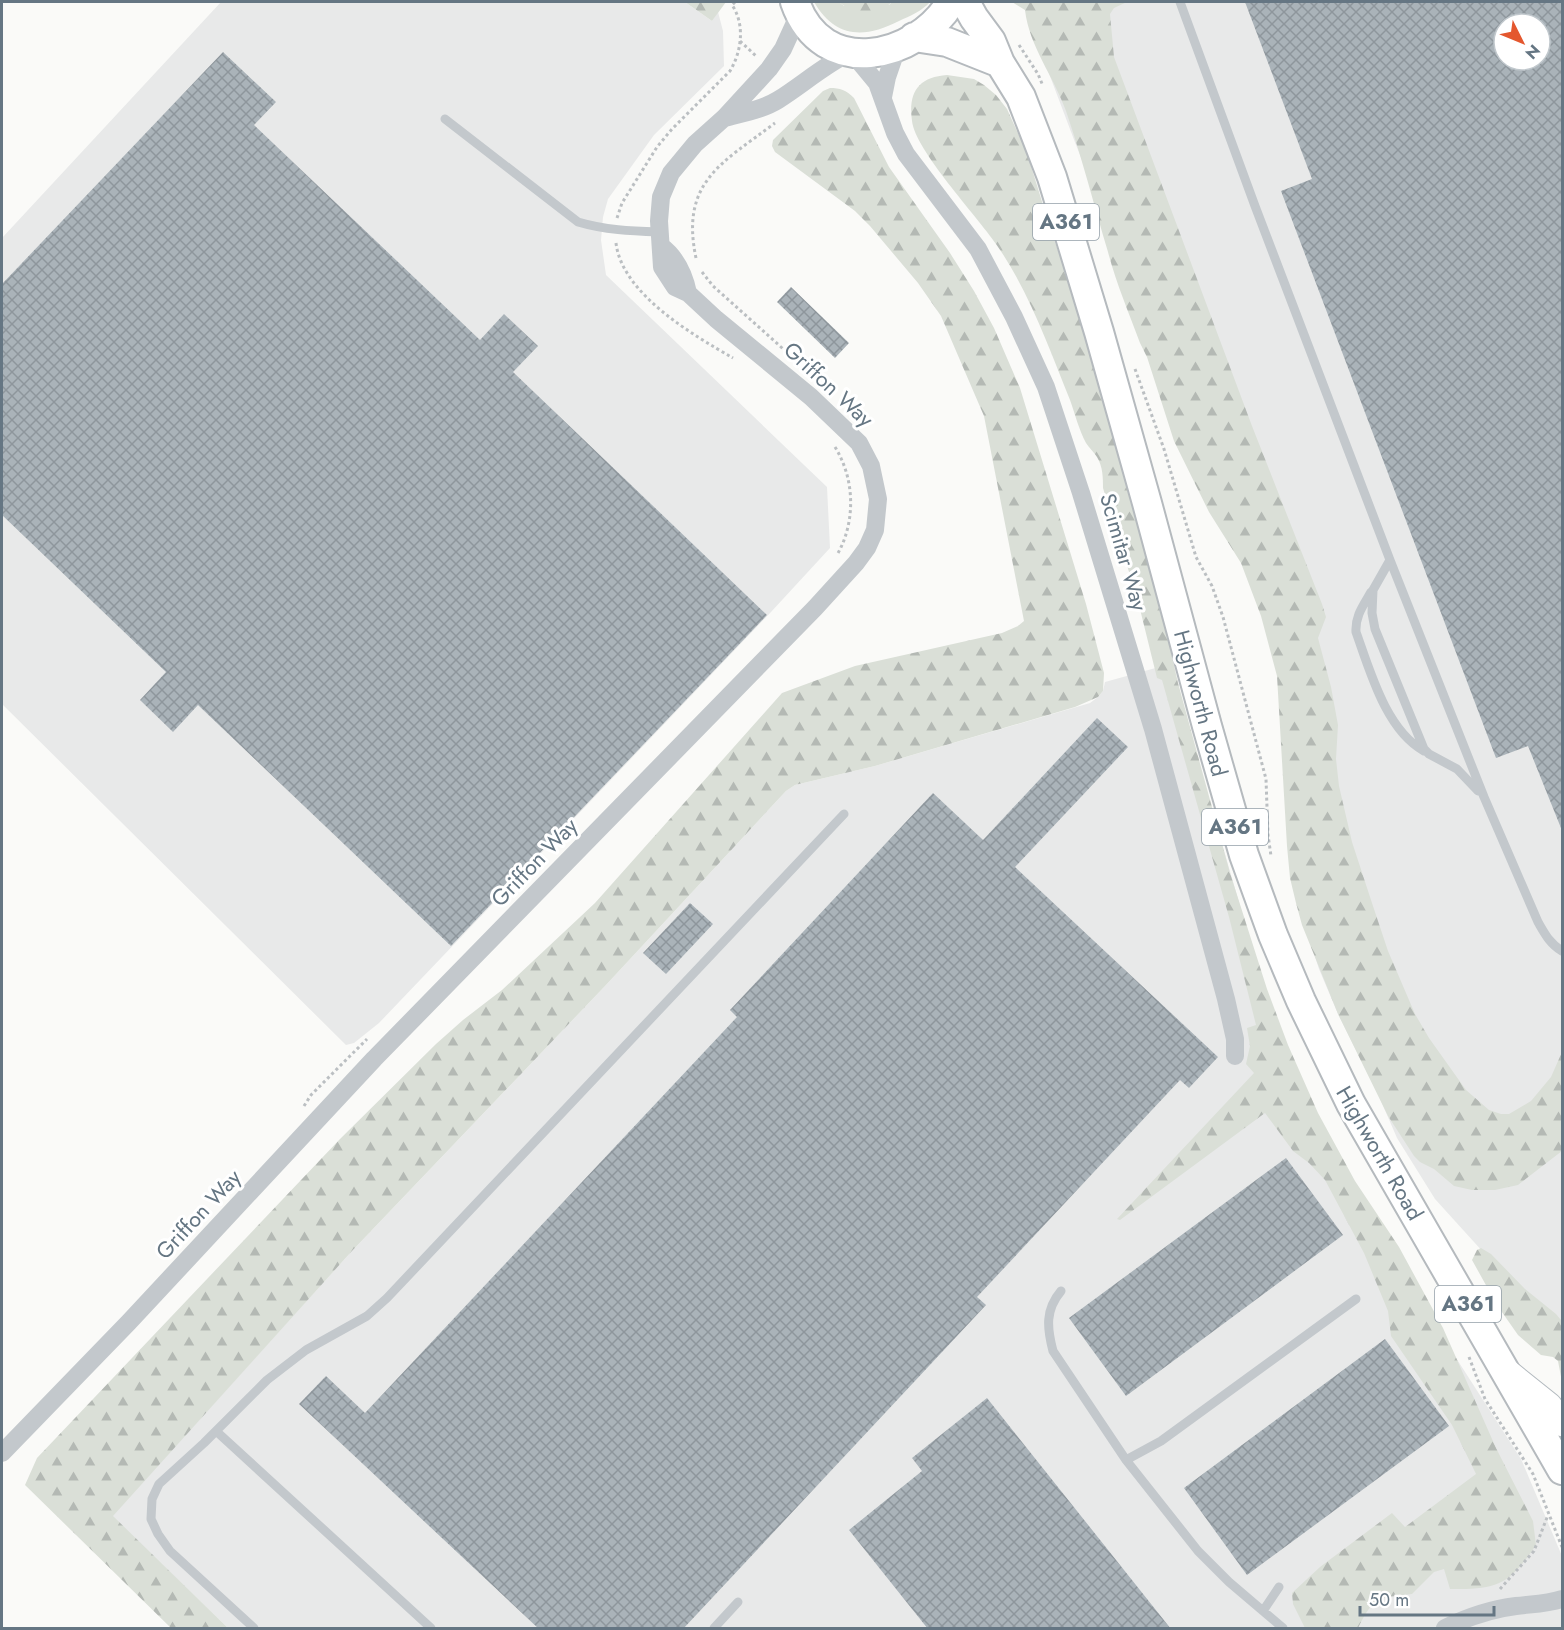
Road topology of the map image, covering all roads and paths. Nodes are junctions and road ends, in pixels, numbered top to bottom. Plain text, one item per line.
1 (735, 2) edge
2 (951, 2) edge
3 (965, 2) edge
4 (1181, 4) edge
5 (797, 8) edge
6 (906, 41) junction
7 (1008, 52) junction
8 (851, 53) junction
9 (1046, 93) dead end
10 (883, 97) junction
11 (784, 116) dead end
12 (724, 118) junction
13 (445, 119) dead end
14 (616, 231) junction
15 (660, 239) junction
16 (697, 262) dead end
17 (700, 268) dead end
18 (793, 357) dead end
19 (733, 358) dead end
20 (1133, 363) dead end
21 (830, 441) dead end
22 (1390, 560) junction
23 (833, 562) dead end
24 (1373, 590) junction
25 (1429, 754) junction
26 (1484, 797) junction
27 (844, 814) dead end
28 (1272, 866) dead end
29 (1563, 951) edge
30 (370, 1036) dead end
31 (1235, 1056) dead end
32 (311, 1095) dead end
33 (1061, 1291) dead end
34 (1356, 1299) dead end
35 (1468, 1354) dead end
36 (1508, 1373) junction
37 (1563, 1423) edge
38 (216, 1431) junction
39 (2, 1453) edge
40 (1126, 1460) junction
41 (1563, 1470) edge
42 (1549, 1514) junction
43 (1563, 1547) edge
44 (1279, 1587) dead end
45 (738, 1602) dead end
46 (1557, 1602) edge
47 (1263, 1611) junction
48 (1473, 1616) junction
49 (254, 1629) edge
50 (431, 1629) edge
51 (714, 1629) edge
52 (1283, 1629) edge
53 (1445, 1629) edge

1 - 14 path
2 - 6 main road
3 - 7 main road, Highworth Road / A361
4 - 22 lane
5 - 8 main road
5 - 12 street
6 - 7 main road
6 - 8 main road
6 - 10 street
7 - 9 path
7 - 36 main road, Highworth Road / A361
8 - 10 street, Scimitar Way
8 - 12 street
10 - 31 street, Scimitar Way
11 - 16 path
12 - 15 street
13 - 14 lane
14 - 15 lane
14 - 19 path
15 - 39 street, Griffon Way
17 - 18 path
20 - 28 path
21 - 23 path
22 - 24 lane
22 - 26 lane
24 - 25 lane
24 - 25 lane
25 - 26 lane
26 - 29 lane
27 - 38 lane
30 - 32 path
33 - 40 lane
34 - 40 lane
35 - 42 path
36 - 37 main road
36 - 41 main road, Highworth Road / A361
38 - 49 lane
38 - 50 lane
40 - 47 lane
42 - 43 path
42 - 48 path
44 - 47 lane
45 - 51 lane
46 - 48 street
47 - 52 lane
48 - 53 street

